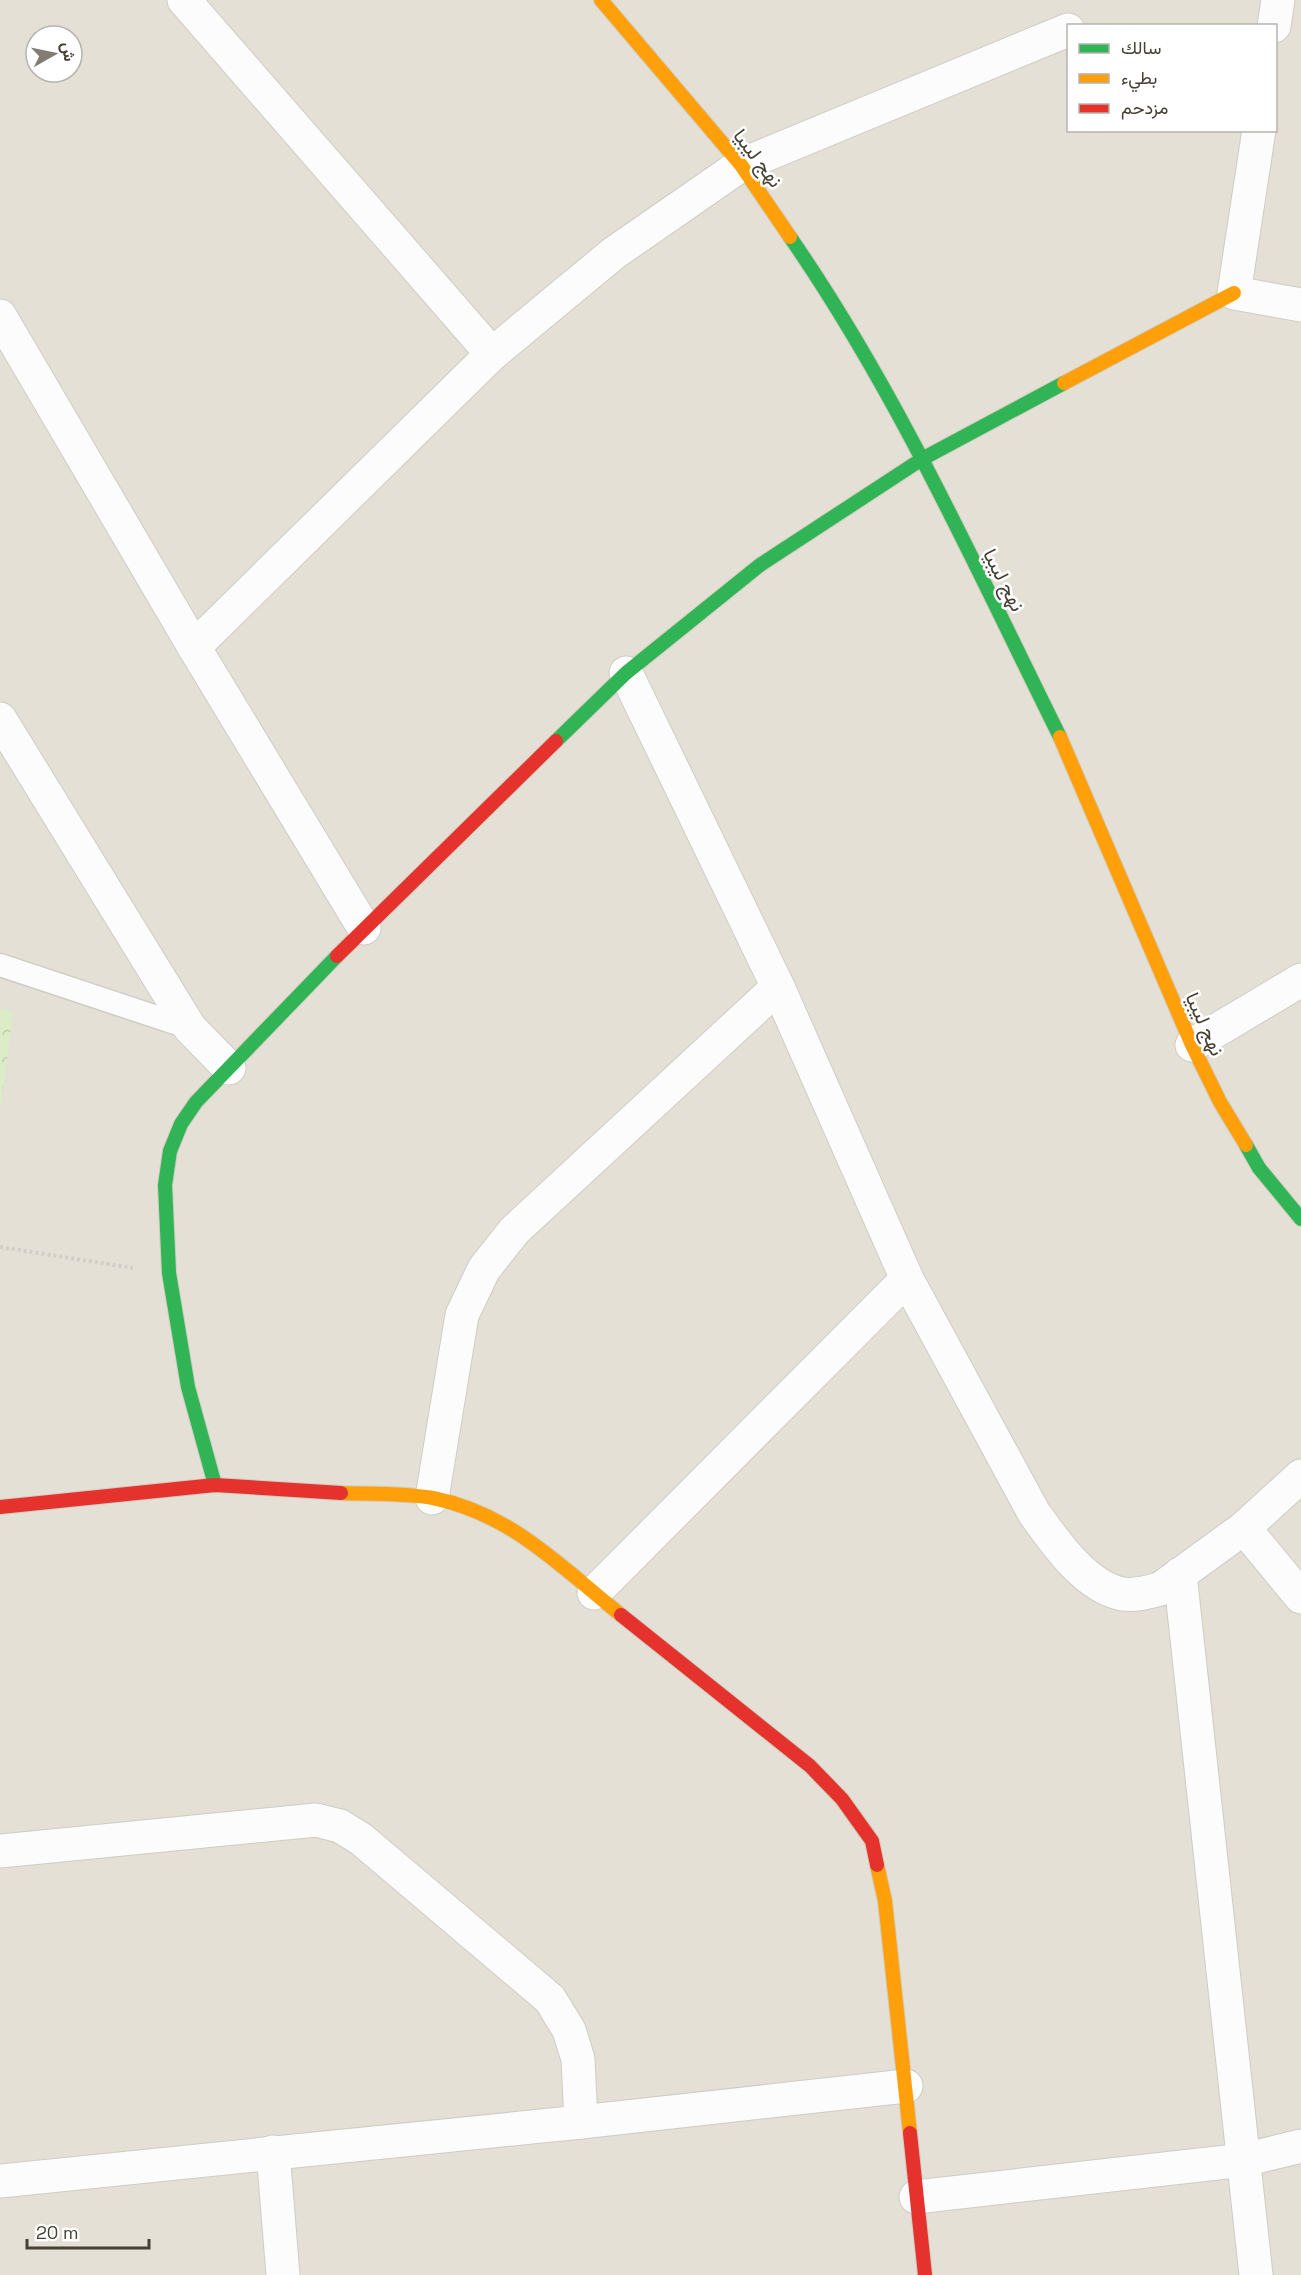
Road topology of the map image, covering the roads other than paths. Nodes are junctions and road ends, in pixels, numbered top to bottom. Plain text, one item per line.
1 (184, 0) edge
2 (601, 0) edge
3 (1278, 0) edge
4 (1274, 24) edge
5 (1067, 30) edge
6 (1259, 132) edge
7 (741, 165) junction
8 (1234, 293) junction
9 (1301, 305) edge
10 (0, 316) edge
11 (492, 354) junction
12 (922, 459) junction
13 (194, 647) junction
14 (627, 673) junction
15 (0, 719) edge
16 (364, 928) junction
17 (0, 965) edge
18 (1301, 980) edge
19 (778, 987) junction
20 (190, 1028) junction
21 (1192, 1045) junction
22 (229, 1068) junction
23 (1301, 1219) edge
24 (907, 1279) junction
25 (1301, 1476) edge
26 (215, 1485) junction
27 (432, 1498) junction
28 (0, 1507) edge
29 (1244, 1528) junction
30 (1180, 1574) junction
31 (594, 1593) junction
32 (1301, 1597) edge
33 (0, 1851) edge
34 (906, 2086) junction
35 (581, 2122) junction
36 (1301, 2146) edge
37 (273, 2152) junction
38 (1245, 2160) junction
39 (0, 2181) edge
40 (916, 2197) junction
41 (283, 2275) edge
42 (925, 2275) edge
43 (1256, 2275) edge

1 - 11 street
2 - 7 street, نهج ليبيا
3 - 4 street
5 - 7 street
6 - 8 street
7 - 11 street
7 - 12 street, نهج ليبيا
8 - 9 street
8 - 12 street
10 - 13 street
11 - 13 street
12 - 14 street
12 - 21 street, نهج ليبيا
13 - 16 street
14 - 16 street
14 - 19 street
15 - 20 street
16 - 22 street
17 - 20 lane
18 - 21 street
19 - 24 street
19 - 27 street
20 - 22 street
21 - 23 street, نهج ليبيا
22 - 26 street
24 - 30 street
24 - 31 street
25 - 29 street
26 - 27 street
26 - 28 street
27 - 31 street
29 - 30 street
29 - 32 street
30 - 38 street
31 - 34 street
33 - 35 street
34 - 35 street
34 - 40 street
35 - 37 street
36 - 38 street
37 - 39 street
37 - 41 street
38 - 40 street
38 - 43 street
40 - 42 street

